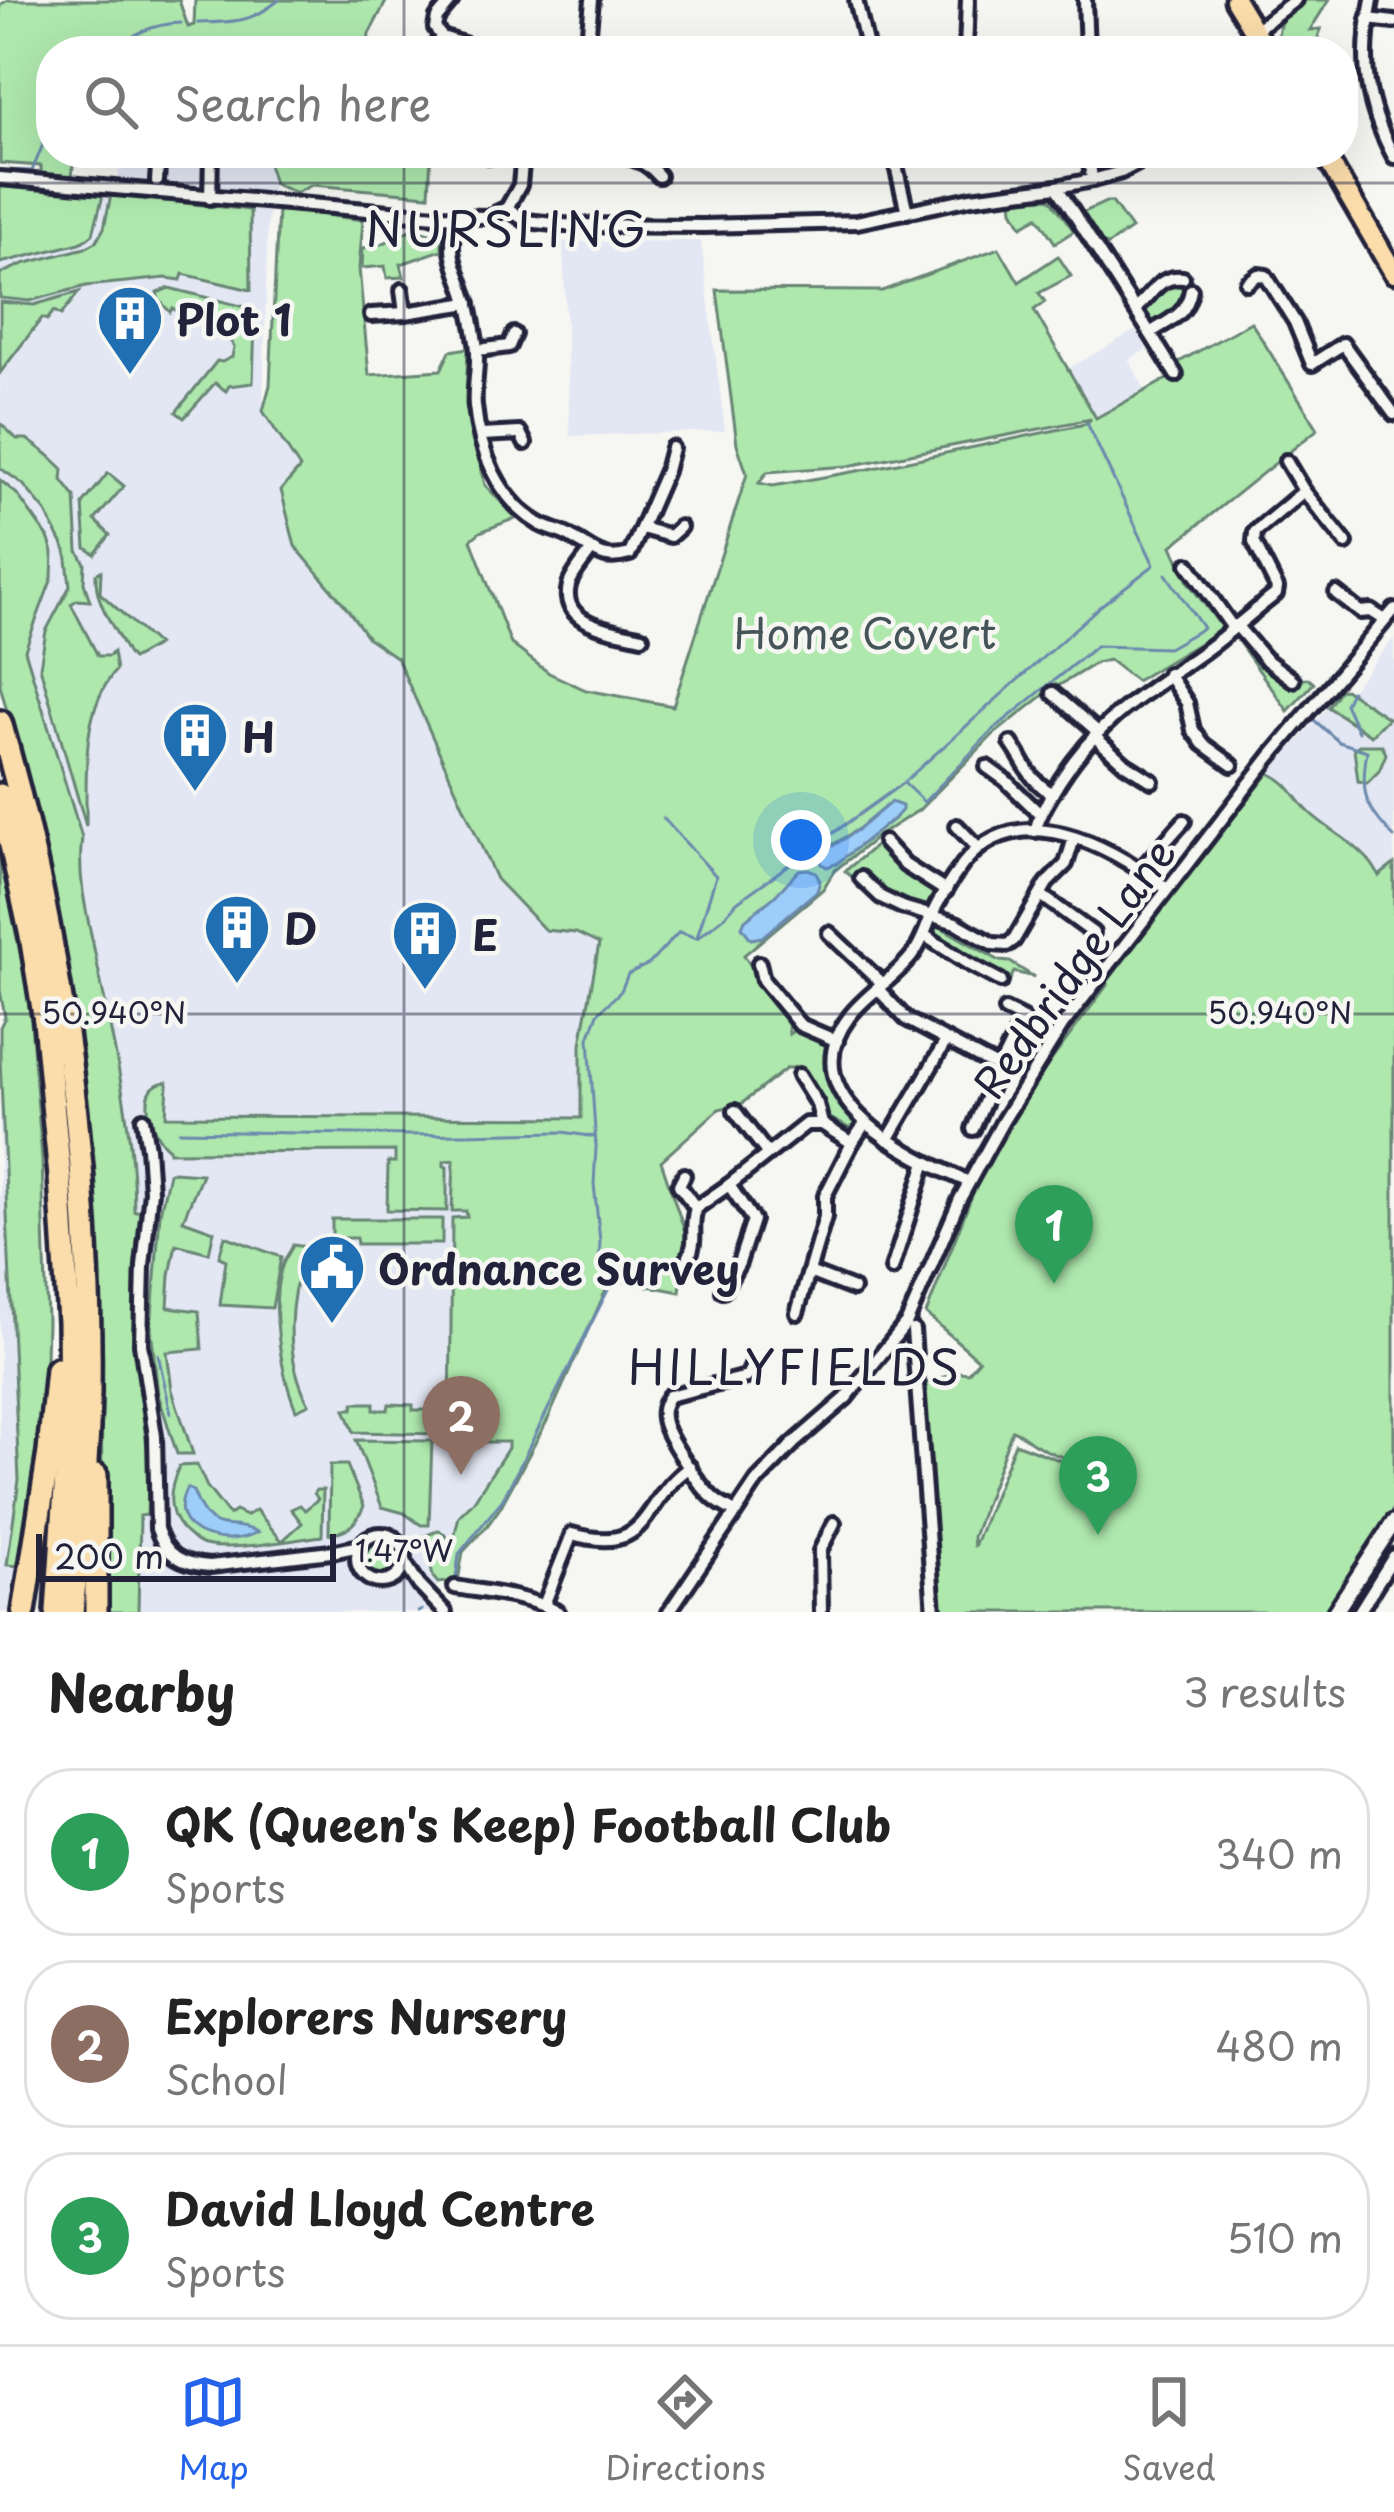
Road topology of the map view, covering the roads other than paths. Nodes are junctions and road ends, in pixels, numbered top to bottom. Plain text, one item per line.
1 (452, 0) edge
2 (592, 0) edge
3 (856, 0) edge
4 (968, 0) edge
5 (1085, 0) edge
6 (1235, 0) edge
7 (1295, 0) edge
8 (1372, 0) edge
9 (1368, 19) junction
10 (1394, 22) edge
11 (1254, 31) junction
12 (441, 36) edge
13 (588, 36) edge
14 (862, 36) edge
15 (967, 36) edge
16 (1086, 36) edge
17 (1257, 36) edge
18 (1394, 157) edge
19 (158, 168) edge
20 (211, 168) edge
21 (521, 168) edge
22 (897, 168) edge
23 (1091, 168) edge
24 (1128, 168) edge
25 (1333, 168) edge
26 (0, 178) edge
27 (1092, 180) junction
28 (157, 181) dead end
29 (1057, 187) junction
30 (210, 198) junction
31 (507, 208) junction
32 (907, 212) junction
33 (456, 218) junction
34 (1394, 273) edge
35 (1183, 278) dead end
36 (1246, 283) dead end
37 (402, 290) dead end
38 (1191, 290) dead end
39 (469, 303) junction
40 (1135, 309) junction
41 (405, 313) junction
42 (371, 315) dead end
43 (1150, 333) junction
44 (1355, 337) dead end
45 (513, 344) dead end
46 (1343, 344) junction
47 (478, 350) junction
48 (1176, 375) dead end
49 (1394, 414) edge
50 (523, 433) dead end
51 (482, 435) junction
52 (672, 448) dead end
53 (1286, 461) dead end
54 (1304, 491) junction
55 (642, 528) junction
56 (675, 536) dead end
57 (1346, 543) dead end
58 (591, 551) junction
59 (1189, 564) dead end
60 (1336, 592) dead end
61 (1390, 615) edge
62 (634, 620) dead end
63 (1234, 627) junction
64 (628, 634) junction
65 (642, 638) dead end
66 (1168, 674) junction
67 (1294, 680) dead end
68 (1053, 693) dead end
69 (0, 722) edge
70 (1096, 734) junction
71 (1011, 743) dead end
72 (1232, 765) dead end
73 (987, 767) dead end
74 (1152, 781) dead end
75 (1052, 794) junction
76 (0, 795) edge
77 (1040, 814) junction
78 (1184, 820) dead end
79 (957, 826) dead end
80 (1036, 830) junction
81 (1074, 838) junction
82 (884, 842) dead end
83 (978, 848) junction
84 (1141, 869) junction
85 (861, 878) dead end
86 (1167, 889) junction
87 (946, 891) junction
88 (1041, 895) junction
89 (931, 915) junction
90 (829, 933) dead end
91 (1093, 933) dead end
92 (924, 935) junction
93 (759, 963) dead end
94 (1001, 981) dead end
95 (880, 985) junction
96 (1005, 1010) dead end
97 (837, 1041) junction
98 (946, 1041) junction
99 (999, 1068) junction
100 (799, 1075) dead end
101 (735, 1112) dead end
102 (143, 1119) dead end
103 (865, 1123) junction
104 (822, 1124) junction
105 (973, 1129) dead end
106 (888, 1140) junction
107 (851, 1143) junction
108 (767, 1154) junction
109 (926, 1162) junction
110 (683, 1174) dead end
111 (969, 1182) junction
112 (729, 1185) junction
113 (696, 1208) junction
114 (65, 1257) junction
115 (687, 1261) dead end
116 (892, 1269) dead end
117 (809, 1272) junction
118 (853, 1289) dead end
119 (723, 1291) dead end
120 (797, 1313) dead end
121 (913, 1330) dead end
122 (752, 1376) dead end
123 (89, 1396) junction
124 (690, 1467) junction
125 (735, 1512) junction
126 (1394, 1522) edge
127 (834, 1523) dead end
128 (360, 1546) junction
129 (332, 1552) junction
130 (1394, 1556) edge
131 (405, 1563) junction
132 (359, 1567) junction
133 (396, 1578) junction
134 (1380, 1578) junction
135 (419, 1585) junction
136 (455, 1587) dead end
137 (1394, 1587) edge
138 (544, 1605) junction
139 (24, 1612) edge
140 (56, 1612) edge
141 (73, 1612) edge
142 (96, 1612) edge
143 (445, 1612) edge
144 (558, 1612) edge
145 (669, 1612) edge
146 (821, 1612) edge
147 (934, 1612) edge
148 (1335, 1612) edge
149 (1359, 1612) edge

1 - 12 street
2 - 13 street
3 - 14 street
4 - 15 street
5 - 16 street
6 - 11 main road
7 - 11 street
8 - 9 street
9 - 10 street
9 - 18 street
11 - 17 main road
19 - 28 street
20 - 30 street
21 - 31 street
22 - 32 street
23 - 27 street
24 - 27 street
25 - 34 main road
26 - 30 street
27 - 29 street
29 - 32 street
29 - 40 street
30 - 33 street
31 - 32 street
31 - 33 street
33 - 39 street
35 - 40 street
36 - 46 street
37 - 41 street
38 - 43 street
39 - 41 street
39 - 47 street
40 - 43 street
41 - 42 street
43 - 48 street
44 - 46 street
45 - 47 street
46 - 49 street
47 - 51 street
50 - 51 street
51 - 58 street
52 - 55 street
53 - 54 street
54 - 57 street
54 - 63 street
55 - 56 street
55 - 58 street
58 - 64 street
59 - 63 street
60 - 61 street
61 - 86 street, Redbridge Lane
62 - 64 street
63 - 66 street
63 - 67 street
64 - 65 street
66 - 70 street
66 - 72 street
68 - 70 street
69 - 123 highway
70 - 74 street
70 - 75 street
71 - 75 street
73 - 77 street
75 - 77 street
76 - 114 highway
77 - 80 street
78 - 84 street
79 - 83 street
80 - 81 street
80 - 83 street
81 - 84 street
81 - 88 street
82 - 87 street
83 - 87 street
84 - 86 street
85 - 89 street
86 - 111 street, Redbridge Lane
87 - 89 street
88 - 89 street
88 - 91 street
89 - 92 street
90 - 95 street
92 - 94 street
92 - 95 street
93 - 97 street
95 - 97 street
95 - 98 street
96 - 99 street
97 - 103 street
98 - 99 street
98 - 106 street
99 - 105 street
100 - 104 street
101 - 108 street
102 - 129 street
103 - 106 street
103 - 107 street
104 - 107 street
104 - 108 street
106 - 109 street
107 - 117 street
108 - 112 street
109 - 111 street
109 - 116 street
110 - 113 street
111 - 125 street, Redbridge Lane
112 - 113 street
112 - 119 street
113 - 115 street
114 - 139 highway
114 - 140 highway
117 - 118 street
117 - 120 street
121 - 147 street
122 - 124 street
123 - 141 highway
123 - 142 highway
124 - 125 street
124 - 138 street
125 - 145 street, Redbridge Lane
126 - 148 street
127 - 146 street
128 - 129 street
128 - 131 street
128 - 132 street
129 - 132 street
130 - 134 street
131 - 133 street
131 - 135 street
132 - 133 street
133 - 135 street
134 - 137 street
134 - 149 street
135 - 143 street
136 - 138 street
138 - 144 street

